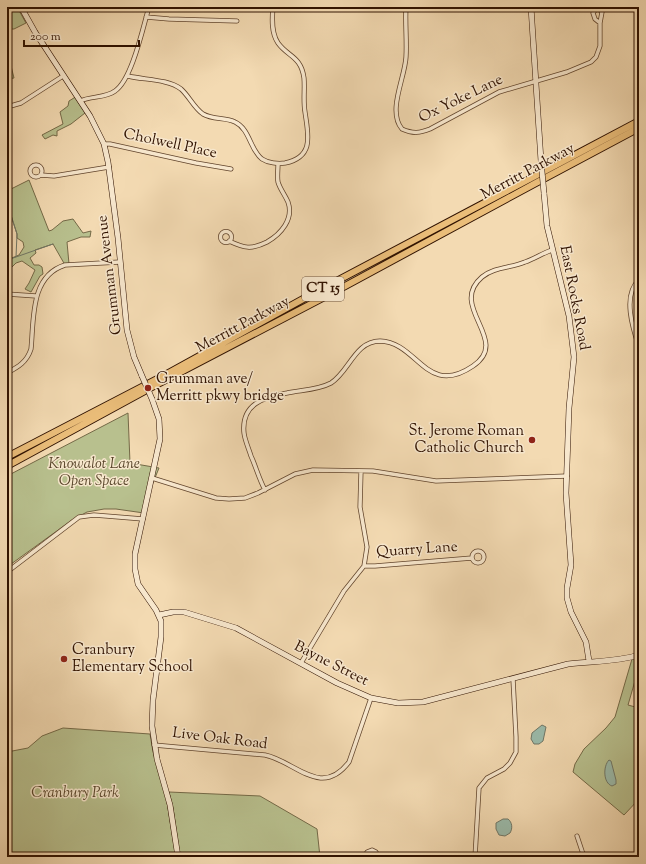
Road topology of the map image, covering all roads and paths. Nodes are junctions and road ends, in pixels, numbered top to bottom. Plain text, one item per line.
1 (21, 7) edge
2 (149, 7) edge
3 (273, 7) edge
4 (406, 7) edge
5 (531, 7) edge
6 (146, 17) junction
7 (237, 21) dead end
8 (600, 23) dead end
9 (63, 76) junction
10 (128, 76) junction
11 (535, 80) junction
12 (80, 101) junction
13 (7, 107) edge
14 (639, 121) edge
15 (639, 128) edge
16 (104, 144) junction
17 (278, 164) junction
18 (109, 167) junction
19 (231, 169) dead end
20 (41, 175) dead end
21 (229, 241) dead end
22 (552, 250) junction
23 (120, 262) junction
24 (639, 274) edge
25 (639, 280) edge
26 (7, 294) edge
27 (36, 296) junction
28 (639, 347) edge
29 (7, 373) edge
30 (7, 457) edge
31 (7, 466) edge
32 (361, 471) junction
33 (567, 476) junction
34 (152, 478) junction
35 (265, 490) junction
36 (143, 519) junction
37 (472, 558) dead end
38 (364, 566) junction
39 (7, 572) edge
40 (159, 615) junction
41 (639, 655) edge
42 (589, 661) junction
43 (301, 663) junction
44 (512, 678) junction
45 (371, 698) junction
46 (154, 745) junction
47 (577, 836) dead end
48 (178, 857) edge
49 (366, 857) edge
50 (378, 857) edge
51 (475, 857) edge
52 (585, 857) edge

1 - 9 street, Grumman Avenue
2 - 6 street
3 - 17 street
4 - 11 street, Ox Yoke Lane
5 - 11 street, East Rocks Road
6 - 7 street
6 - 10 street
8 - 11 street
9 - 12 street, Grumman Avenue
9 - 13 street
10 - 12 street
10 - 17 street
11 - 22 street, East Rocks Road, bridge
12 - 16 street, Grumman Avenue
14 - 30 highway, Merritt Parkway / CT 15
15 - 31 highway, Merritt Parkway / CT 15
16 - 18 street, Grumman Avenue
16 - 19 street, Cholwell Place
17 - 21 street
18 - 20 street
18 - 23 street, Grumman Avenue
22 - 33 street, East Rocks Road
22 - 35 street
23 - 27 street
23 - 34 street, Grumman Avenue, bridge
24 - 25 street
25 - 28 street
26 - 27 street
27 - 29 street
32 - 33 street
32 - 35 street
32 - 38 street
33 - 42 street, East Rocks Road
34 - 35 street
34 - 36 street, Grumman Avenue
36 - 39 street
36 - 40 street, Grumman Avenue
37 - 38 street, Quarry Lane
38 - 43 street
40 - 43 street, Bayne Street
40 - 46 street, Grumman Avenue
41 - 42 street, Bayne Street
42 - 44 street, Bayne Street
43 - 45 street, Bayne Street
44 - 45 street, Bayne Street
44 - 51 street
45 - 46 street, Live Oak Road
46 - 48 street, Grumman Avenue
47 - 52 street
49 - 50 street

